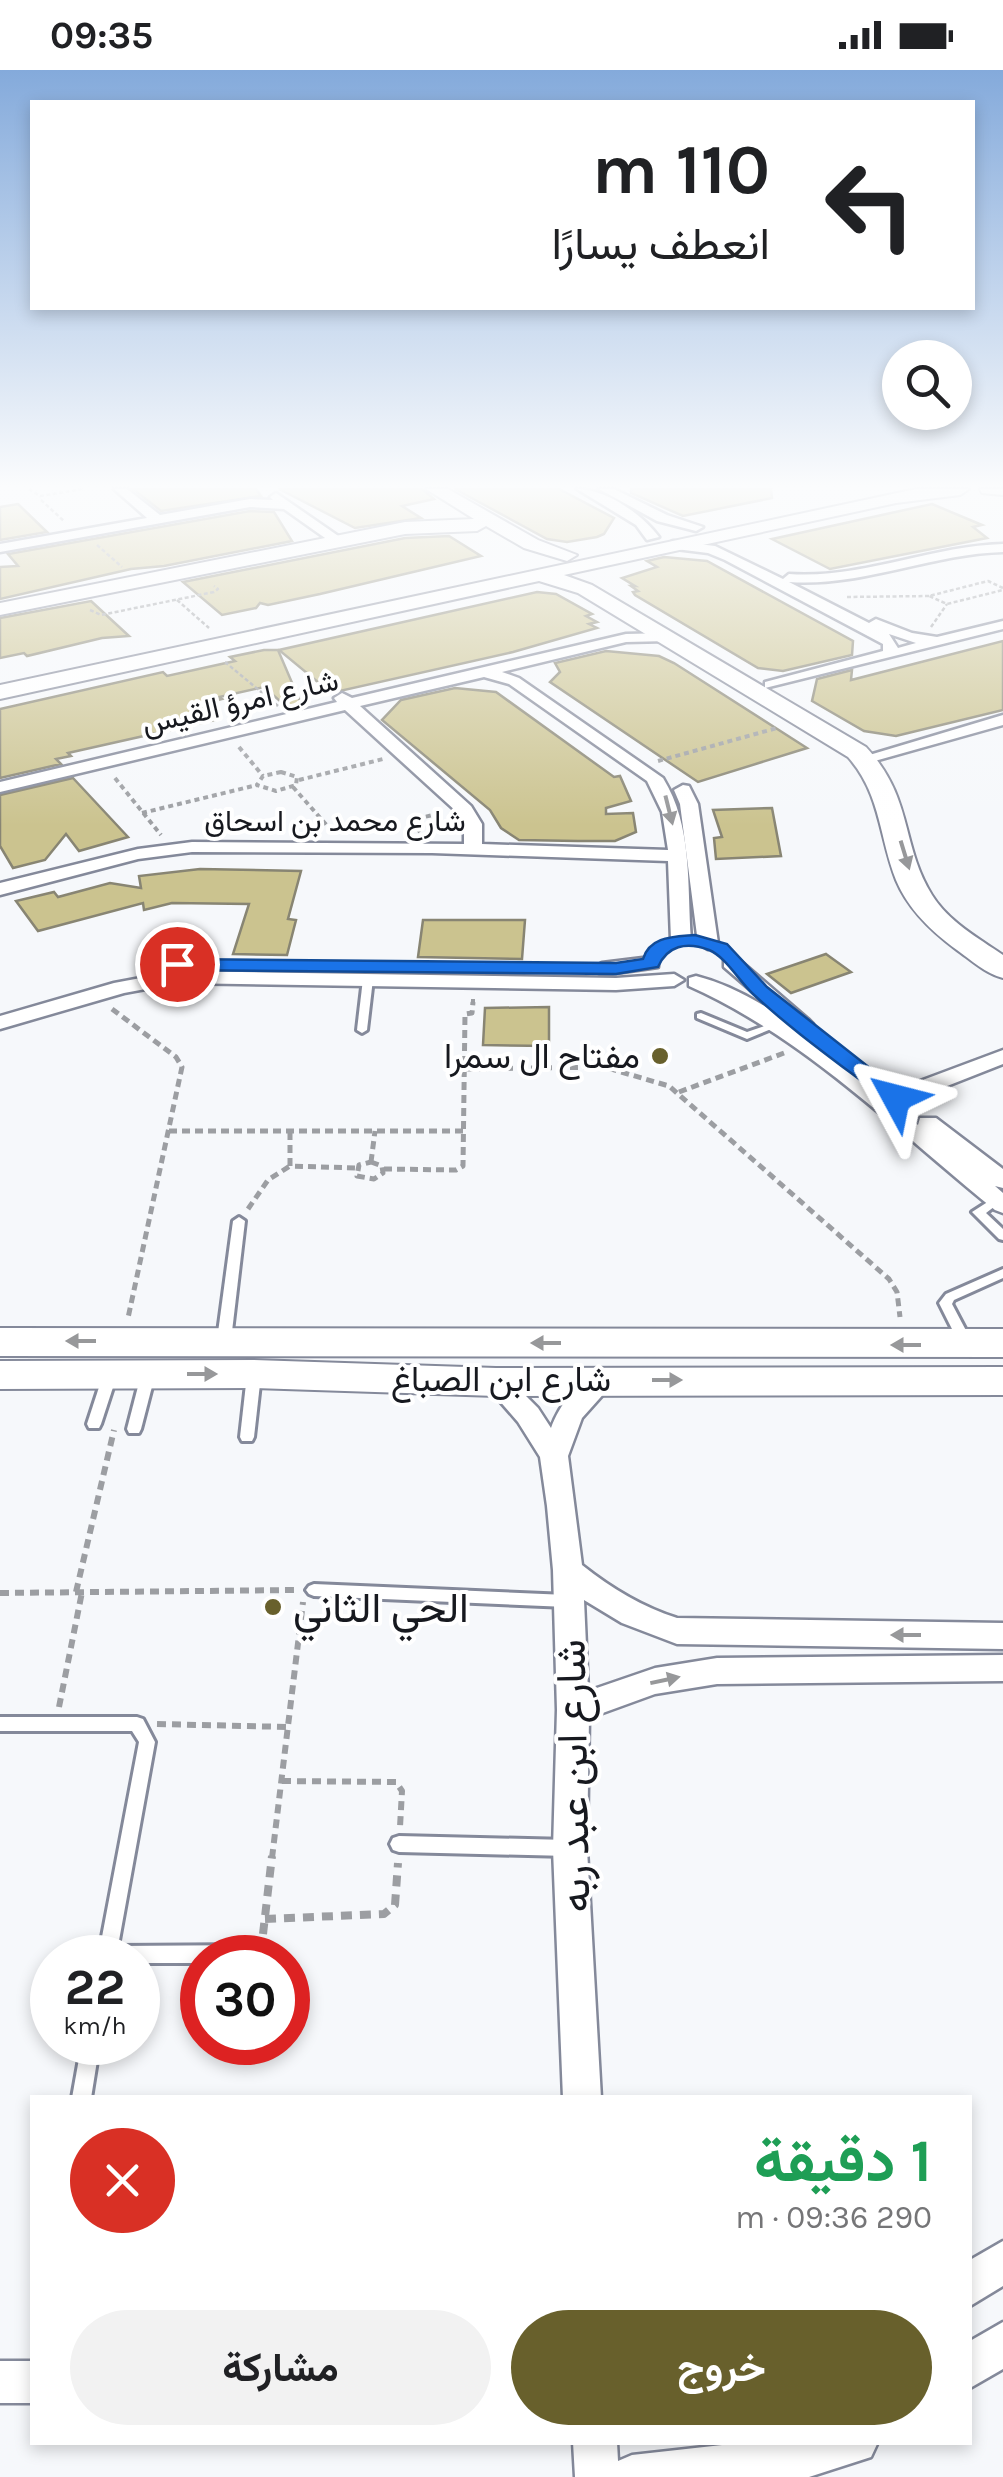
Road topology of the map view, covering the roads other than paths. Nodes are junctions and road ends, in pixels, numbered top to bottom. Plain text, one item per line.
1 (357, 601) edge
2 (375, 601) edge
3 (617, 601) edge
4 (632, 601) edge
5 (838, 601) joint
6 (633, 616) junction
7 (1003, 625) edge
8 (668, 636) junction
9 (210, 639) junction
10 (938, 642) junction
11 (161, 649) junction
12 (890, 654) junction
13 (534, 660) junction
14 (485, 672) junction
15 (0, 676) edge
16 (771, 685) junction
17 (0, 692) edge
18 (346, 701) junction
19 (1003, 720) edge
20 (977, 727) junction
21 (1003, 731) edge
22 (872, 757) junction
23 (0, 779) edge
24 (0, 787) edge
25 (924, 844) dead end
26 (473, 849) junction
27 (674, 856) junction
28 (936, 876) dead end
29 (0, 889) edge
30 (681, 940) junction
31 (708, 942) junction
32 (1003, 948) edge
33 (651, 963) junction
34 (731, 963) junction
35 (1003, 969) edge
36 (380, 975) junction
37 (685, 981) junction
38 (0, 1009) edge
39 (701, 1016) dead end
40 (0, 1023) edge
41 (776, 1025) junction
42 (362, 1030) dead end
43 (1003, 1056) edge
44 (896, 1098) junction
45 (1001, 1196) edge
46 (239, 1221) road end
47 (1003, 1236) edge
48 (1003, 1273) edge
49 (224, 1340) junction
50 (0, 1342) edge
51 (985, 1344) edge
52 (127, 1364) junction
53 (254, 1374) junction
54 (0, 1375) edge
55 (603, 1380) junction
56 (1003, 1381) edge
57 (496, 1382) junction
58 (94, 1424) dead end
59 (134, 1430) dead end
60 (247, 1437) dead end
61 (554, 1456) junction
62 (568, 1586) junction
63 (314, 1590) dead end
64 (1003, 1636) edge
65 (1003, 1668) edge
66 (573, 1710) junction
67 (0, 1724) edge
68 (399, 1844) road end
69 (570, 1848) junction
70 (111, 1935) edge
71 (87, 2065) edge
72 (82, 2095) edge
73 (582, 2095) edge
74 (1003, 2261) edge
75 (972, 2284) edge
76 (1003, 2343) edge
77 (972, 2366) edge
78 (595, 2445) edge
79 (845, 2445) edge
80 (597, 2477) edge
81 (632, 2477) edge

1 - 9 street
2 - 9 street
3 - 6 street
4 - 16 street
5 - 10 street
5 - 12 street
6 - 8 street
6 - 18 street, شارع امرؤ القيس
7 - 10 street
8 - 13 street, شارع امرؤ القيس
8 - 22 street
9 - 11 street
10 - 12 street
11 - 15 street
11 - 17 street
12 - 16 street
13 - 14 street, شارع امرؤ القيس
13 - 31 street
14 - 18 street, شارع امرؤ القيس
14 -> 27 street
16 - 22 street
18 - 23 street, شارع امرؤ القيس
18 - 24 street, شارع امرؤ القيس
18 - 26 street
19 - 20 street
20 - 21 street
20 - 22 street
22 - 25 street
22 -> 35 street
26 - 27 street, شارع محمد بن اسحاق
26 - 29 street, شارع محمد بن اسحاق
27 - 30 street
28 - 32 street
30 - 31 street
30 - 33 street
31 - 34 street
33 - 36 street
33 - 37 street
34 - 37 street
34 - 44 street
36 - 37 street
36 - 38 street
36 - 40 street
36 - 42 lane
37 - 41 street
39 - 41 lane
41 - 45 street
43 - 44 street
44 - 45 street
45 - 47 lane
46 - 49 lane
48 - 51 lane
51 -> 49 street, شارع ابن الصباغ
49 - 52 street, شارع ابن الصباغ
52 -> 50 street, شارع ابن الصباغ
52 -> 53 street, شارع ابن الصباغ
52 - 54 street, شارع ابن الصباغ
52 - 58 lane
52 - 59 lane
53 - 57 street, شارع ابن الصباغ
53 - 60 lane
55 -> 56 street, شارع ابن الصباغ
55 - 57 street, شارع ابن الصباغ
55 - 61 street, شارع ابن عبد ربه
57 - 61 street, شارع ابن عبد ربه
61 - 62 street, شارع ابن عبد ربه
62 - 63 lane
64 -> 62 street
62 - 66 street, شارع ابن عبد ربه
66 -> 65 street
66 - 69 street, شارع ابن عبد ربه
67 - 70 lane
68 - 69 lane
69 - 73 street, شارع ابن عبد ربه
71 - 72 lane
74 - 75 street
76 - 77 street
78 - 80 street
79 - 81 street

